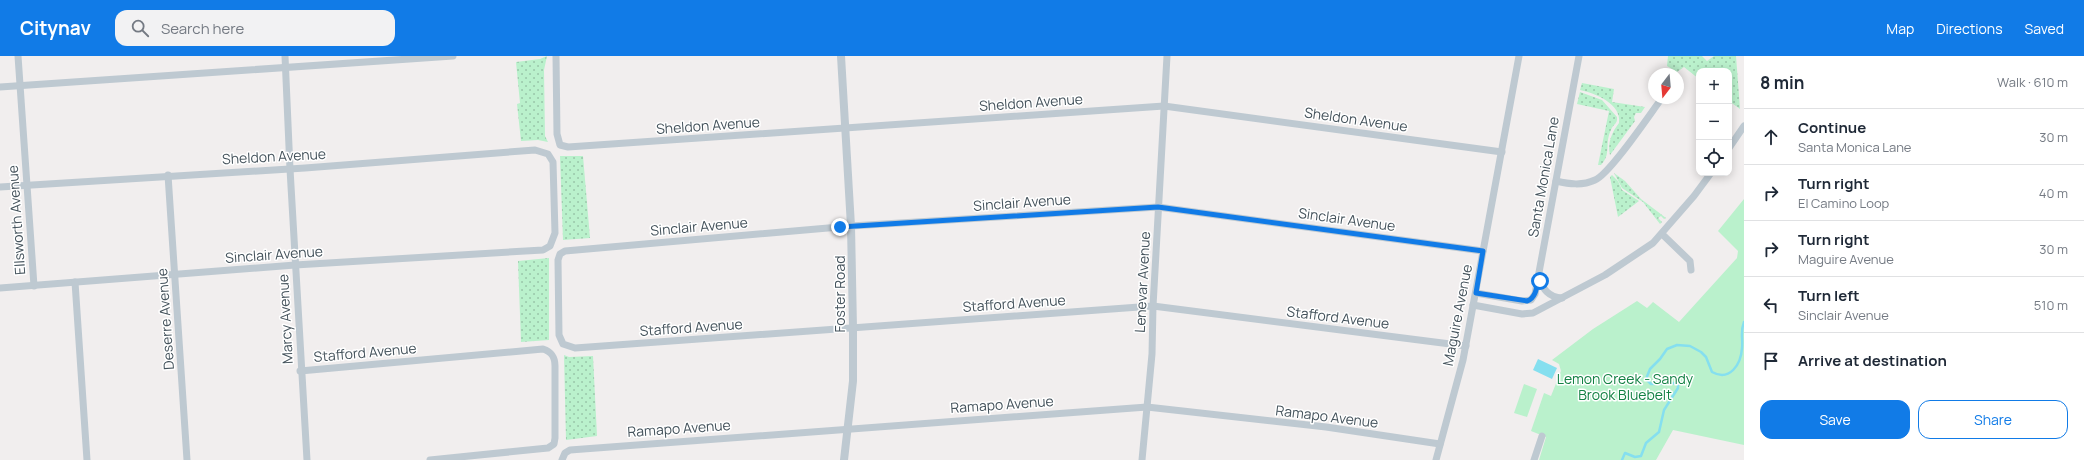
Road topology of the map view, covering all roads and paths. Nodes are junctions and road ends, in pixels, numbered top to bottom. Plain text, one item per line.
1 (18, 56) edge
2 (285, 56) edge
3 (453, 56) edge
4 (556, 56) edge
5 (841, 56) edge
6 (1167, 56) edge
7 (1519, 56) edge
8 (1579, 56) edge
9 (286, 68) junction
10 (20, 86) junction
11 (0, 87) edge
12 (1658, 104) edge
13 (1164, 106) junction
14 (1744, 126) edge
15 (846, 128) junction
16 (1732, 144) edge
17 (1502, 152) junction
18 (290, 169) junction
19 (168, 175) junction
20 (1709, 176) edge
21 (1556, 181) junction
22 (27, 185) junction
23 (0, 187) edge
24 (1158, 207) junction
25 (852, 226) junction
26 (1662, 234) junction
27 (550, 246) joint
28 (1483, 251) junction
29 (295, 265) junction
30 (1691, 270) dead end
31 (175, 275) junction
32 (1539, 275) junction
33 (75, 282) junction
34 (34, 286) junction
35 (0, 288) edge
36 (1476, 293) junction
37 (1562, 298) junction
38 (1473, 305) junction
39 (1153, 306) junction
40 (853, 328) junction
41 (563, 344) joint
42 (1466, 346) junction
43 (300, 371) junction
44 (1147, 407) junction
45 (848, 428) junction
46 (1542, 436) dead end
47 (1440, 444) junction
48 (564, 456) edge
49 (87, 460) edge
50 (187, 460) edge
51 (307, 460) edge
52 (430, 460) edge
53 (844, 460) edge
54 (1142, 460) edge
55 (1436, 460) edge
56 (1534, 460) edge

1 - 10 street, Ellsworth Avenue
2 - 9 street, Marcy Avenue
3 - 9 street
4 - 15 street, Sheldon Avenue
5 - 15 street, Foster Road
6 - 13 street, Lenevar Avenue
7 - 17 street, Maguire Avenue
8 - 21 street, Santa Monica Lane
9 - 10 street
9 - 18 street, Marcy Avenue
10 - 11 street
10 - 22 street, Ellsworth Avenue
12 - 21 street
13 - 15 street, Sheldon Avenue
13 - 17 street, Sheldon Avenue
13 - 24 street, Lenevar Avenue
14 - 16 street
15 - 25 street, Foster Road
17 - 28 street, Maguire Avenue
18 - 19 street, Sheldon Avenue
18 - 27 street, Sheldon Avenue
18 - 29 street, Marcy Avenue
19 - 22 street, Sheldon Avenue
19 - 31 street, Deserre Avenue
20 - 26 street
21 - 32 street, Santa Monica Lane
22 - 23 street, Sheldon Avenue
22 - 34 street, Ellsworth Avenue
24 - 25 street, Sinclair Avenue
24 - 28 street, Sinclair Avenue
24 - 39 street, Lenevar Avenue
25 - 40 street, Foster Road
25 - 41 street, Sinclair Avenue
26 - 30 street
26 - 37 street
27 - 29 street, Sinclair Avenue
28 - 36 street, Maguire Avenue
29 - 31 street, Sinclair Avenue
29 - 43 street, Marcy Avenue
31 - 33 street, Sinclair Avenue
31 - 50 street, Deserre Avenue
32 - 36 street, Santa Monica Lane
32 - 37 street
33 - 34 street, Sinclair Avenue
33 - 49 street
34 - 35 street, Sinclair Avenue
36 - 38 street, Maguire Avenue
37 - 38 street
38 - 42 street, Maguire Avenue
39 - 40 street, Stafford Avenue
39 - 42 street, Stafford Avenue
39 - 44 street, Lenevar Avenue
40 - 41 street, Stafford Avenue
40 - 45 street, Foster Road
42 - 47 street, Maguire Avenue
43 - 51 street, Marcy Avenue
43 - 52 street, Stafford Avenue
44 - 45 street, Ramapo Avenue
44 - 47 street, Ramapo Avenue
44 - 54 street, Lenevar Avenue
45 - 48 street, Ramapo Avenue
45 - 53 street, Foster Road
46 - 56 street
47 - 55 street, Maguire Avenue

